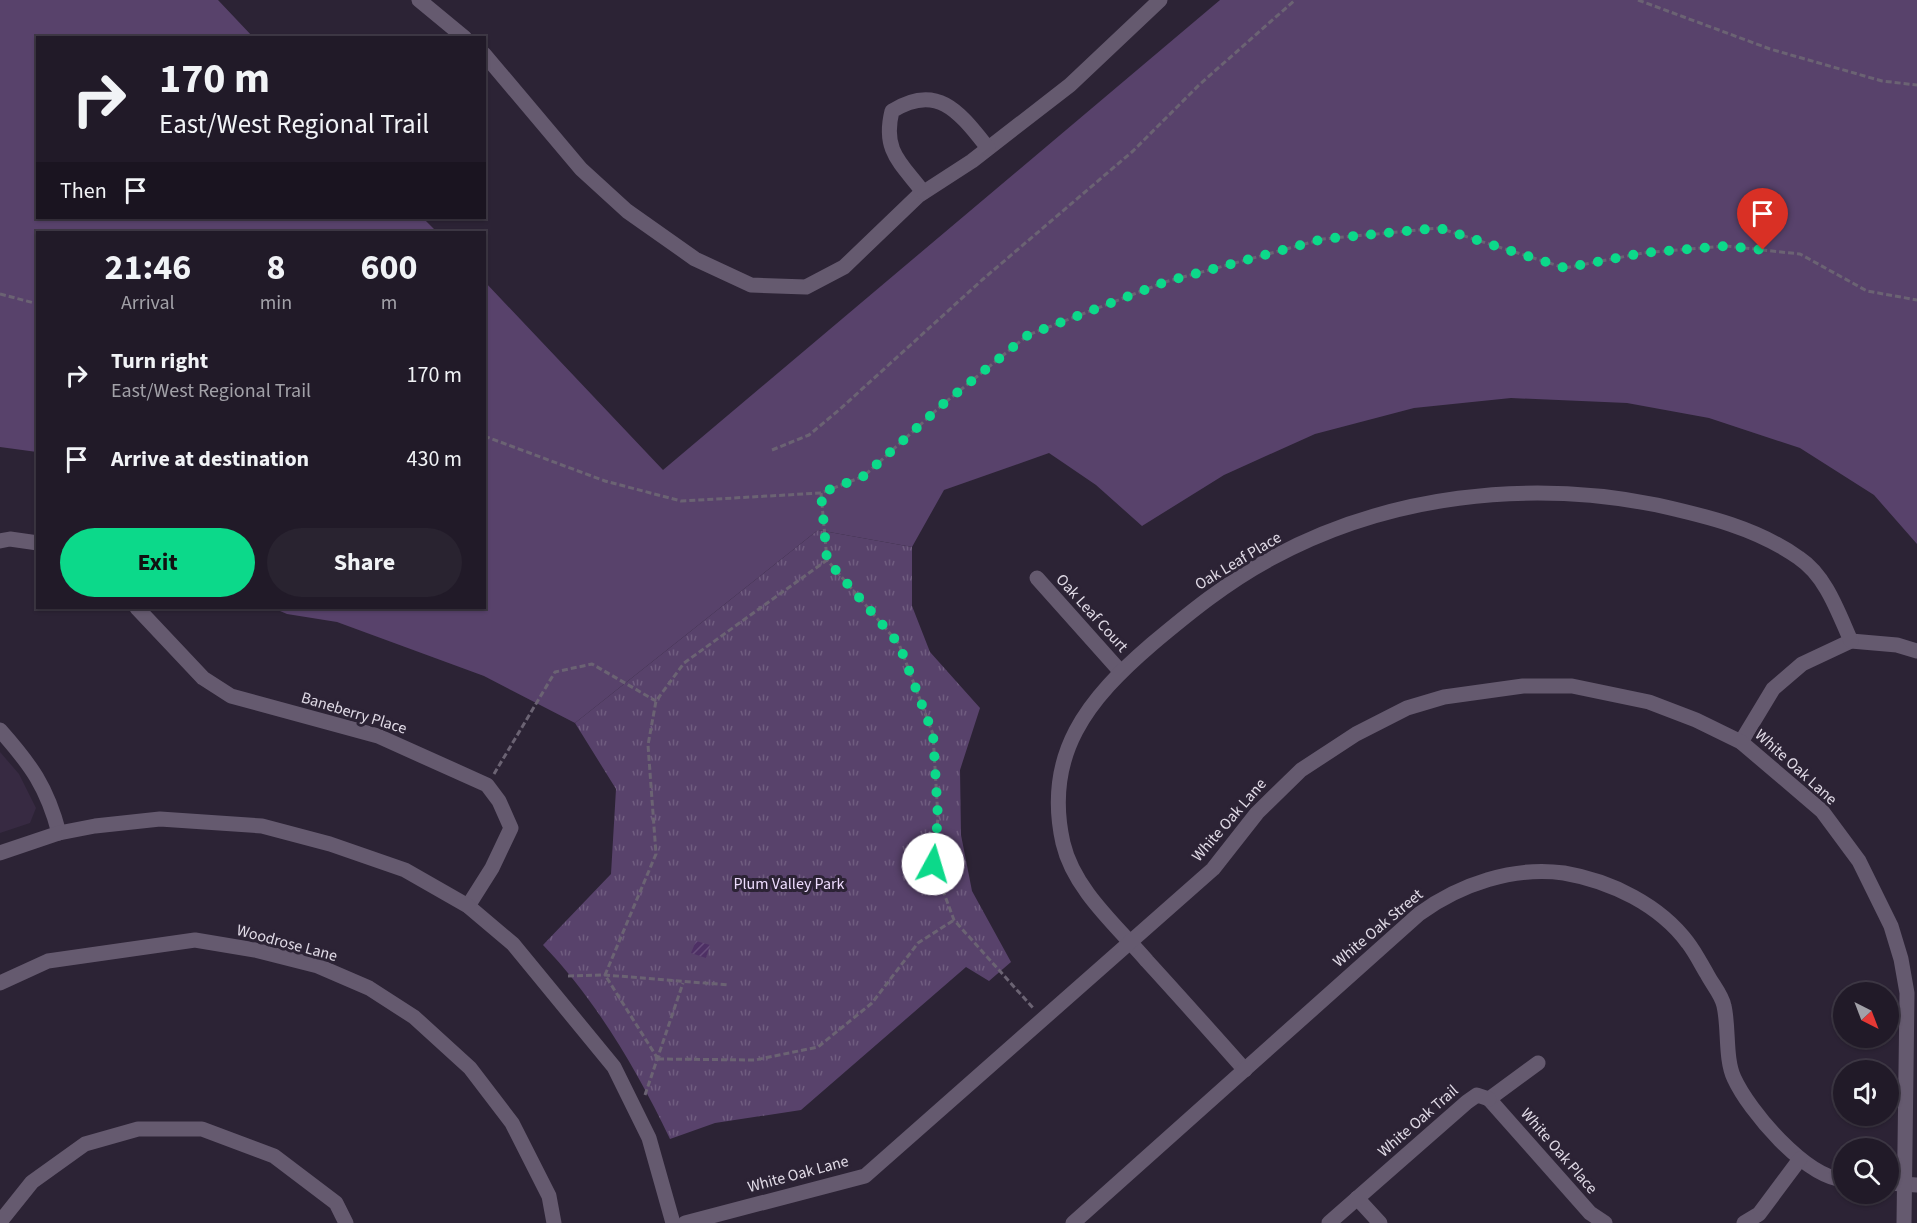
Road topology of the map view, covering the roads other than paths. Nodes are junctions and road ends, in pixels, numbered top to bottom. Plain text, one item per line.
1 (419, 0) edge
2 (1160, 0) edge
3 (463, 36) edge
4 (486, 56) edge
5 (988, 148) junction
6 (923, 192) junction
7 (0, 541) edge
8 (36, 543) edge
9 (1037, 578) dead end
10 (138, 609) edge
11 (1851, 641) junction
12 (1917, 651) edge
13 (1120, 671) junction
14 (0, 730) edge
15 (1741, 742) junction
16 (59, 833) junction
17 (0, 853) edge
18 (468, 906) junction
19 (1130, 941) junction
20 (0, 983) edge
21 (1538, 1063) dead end
22 (1245, 1070) junction
23 (1489, 1099) junction
24 (1800, 1159) junction
25 (1833, 1178) edge
26 (1911, 1185) edge
27 (1357, 1198) junction
28 (0, 1222) edge
29 (346, 1223) edge
30 (554, 1223) edge
31 (673, 1223) edge
32 (685, 1223) edge
33 (1073, 1223) edge
34 (1329, 1223) edge
35 (1380, 1223) edge
36 (1605, 1223) edge
37 (1744, 1223) edge
38 (1904, 1223) edge

1 - 3 street
2 - 5 street
4 - 6 street
5 - 6 street
5 - 6 street
7 - 8 street
9 - 13 street, Oak Leaf Court
10 - 18 street, Baneberry Place
11 - 12 street
11 - 13 street, Oak Leaf Place
11 - 15 street
13 - 19 street, Oak Leaf Place
14 - 16 street
15 - 19 street, White Oak Lane
15 - 26 street, White Oak Lane
16 - 17 street
16 - 18 street
18 - 31 street
19 - 22 street, Oak Leaf Place
19 - 32 street, White Oak Lane
20 - 30 street, Woodrose Lane
21 - 23 street, White Oak Trail
22 - 24 street, White Oak Street
22 - 33 street, White Oak Street
23 - 27 street, White Oak Trail
23 - 36 street, White Oak Place
24 - 25 street, White Oak Street
24 - 37 street
26 - 38 street, White Oak Lane
27 - 34 street, White Oak Trail
27 - 35 street
28 - 29 street

